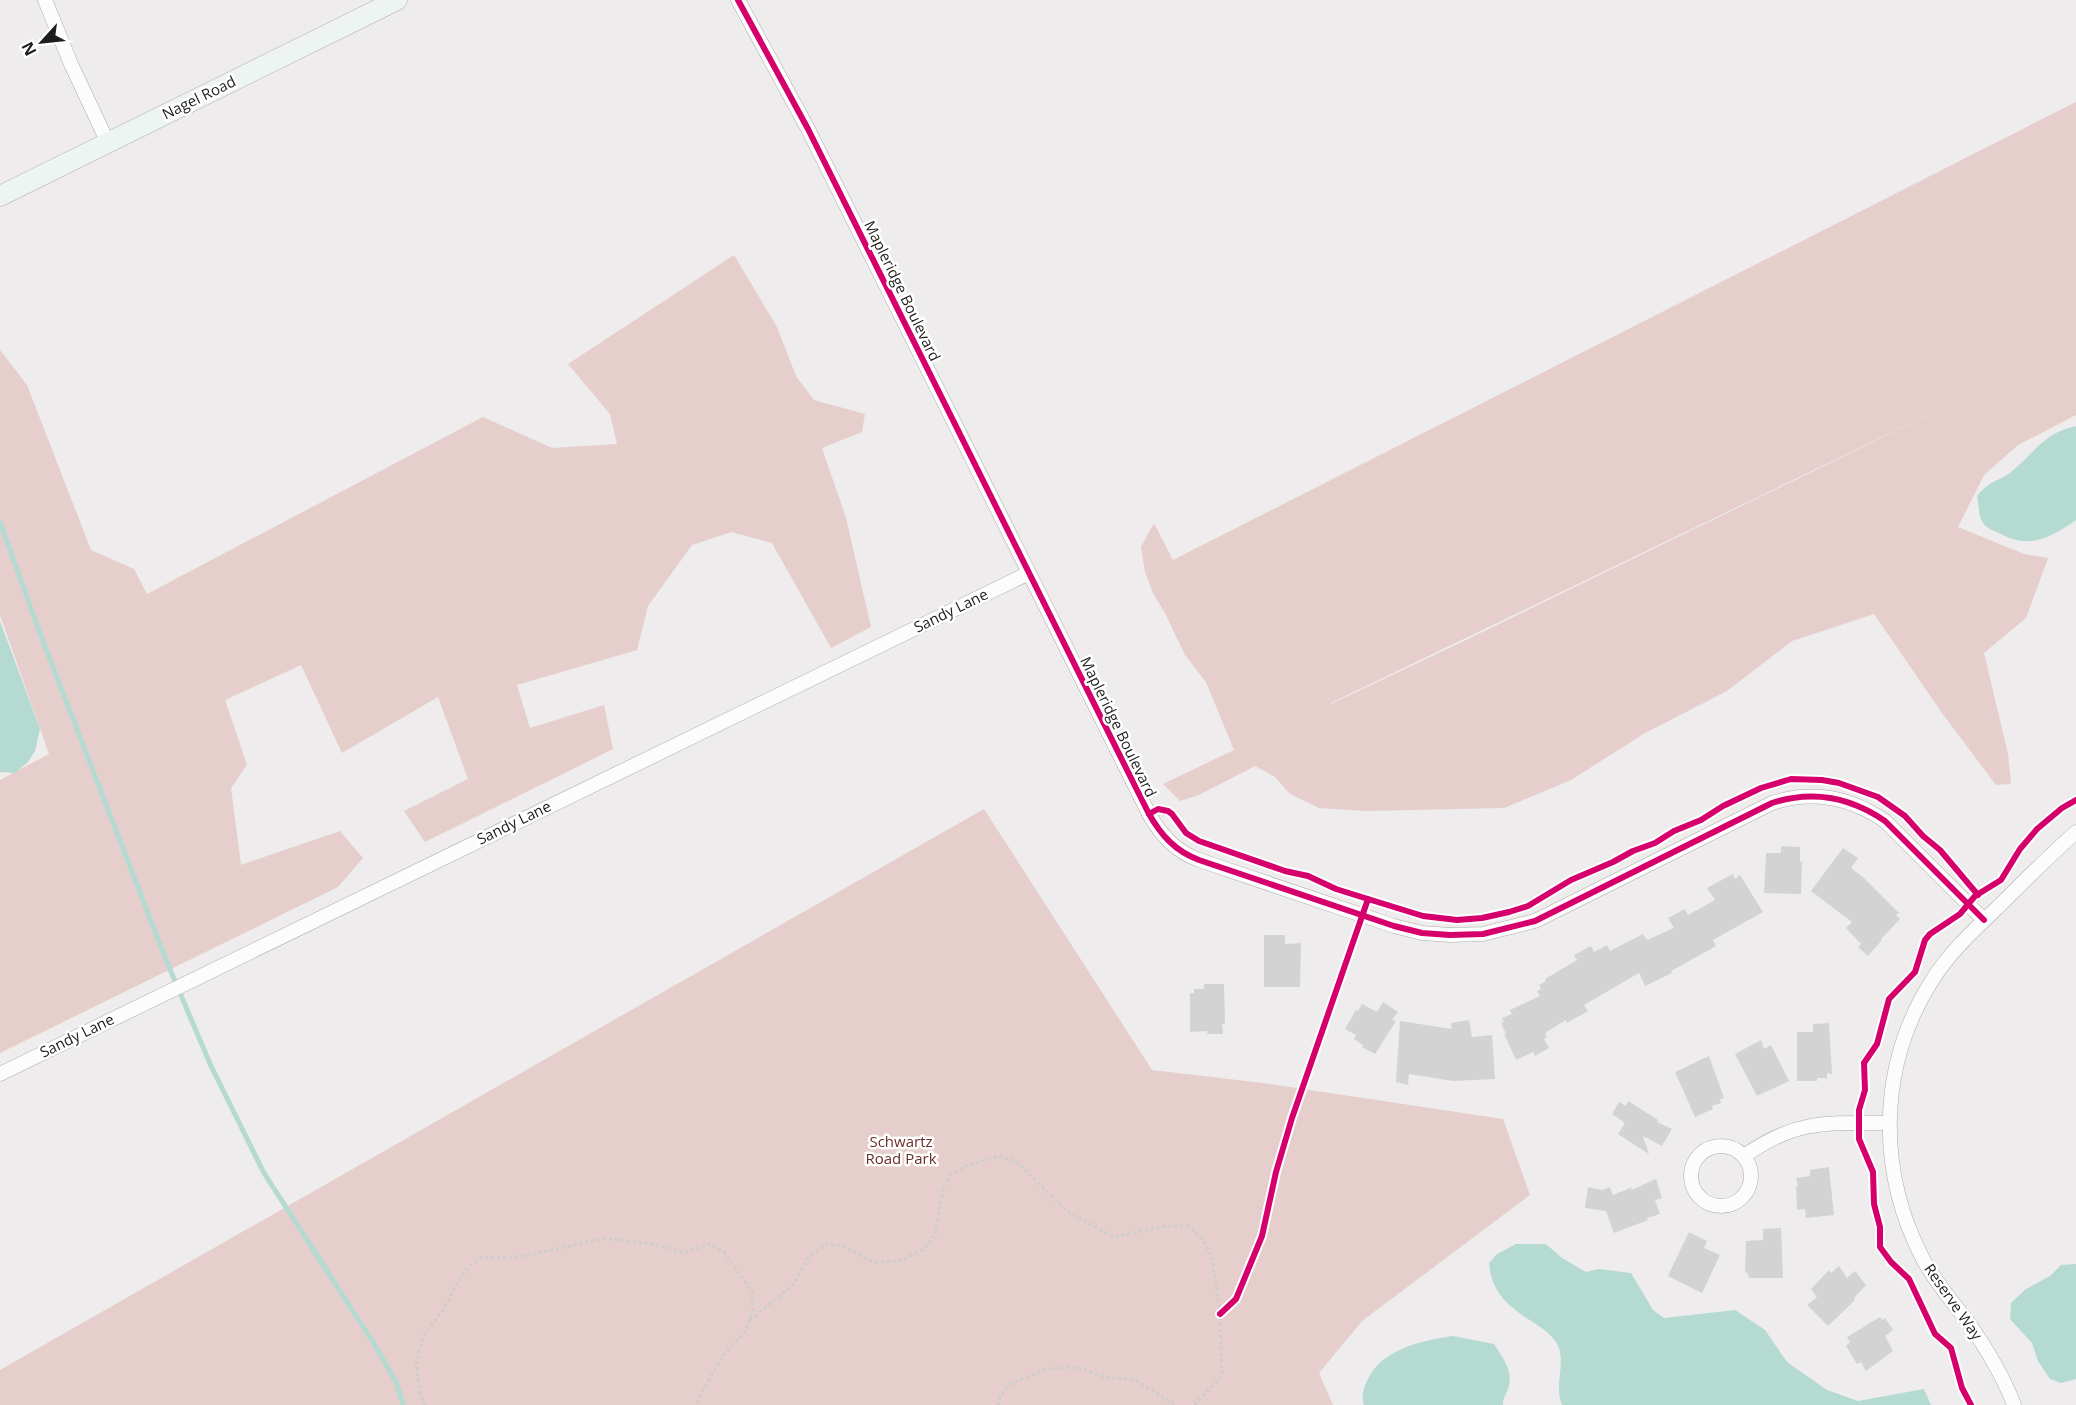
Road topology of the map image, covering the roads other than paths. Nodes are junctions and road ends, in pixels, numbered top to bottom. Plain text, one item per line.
1 (45, 0) edge
2 (397, 0) edge
3 (738, 0) edge
4 (108, 143) junction
5 (0, 196) edge
6 (1029, 573) junction
7 (2076, 832) edge
8 (1984, 920) junction
9 (0, 1074) edge
10 (1889, 1122) junction
11 (1744, 1156) junction
12 (2014, 1405) edge

1 - 4 street
2 - 4 street, Nagel Road
3 - 6 street, Mapleridge Boulevard
4 - 5 street, Nagel Road
6 - 8 street, Mapleridge Boulevard
6 - 9 street, Sandy Lane
7 - 8 street, Reserve Way
8 - 10 street, Reserve Way
10 - 11 street
10 - 12 street, Reserve Way
11 - 11 street

